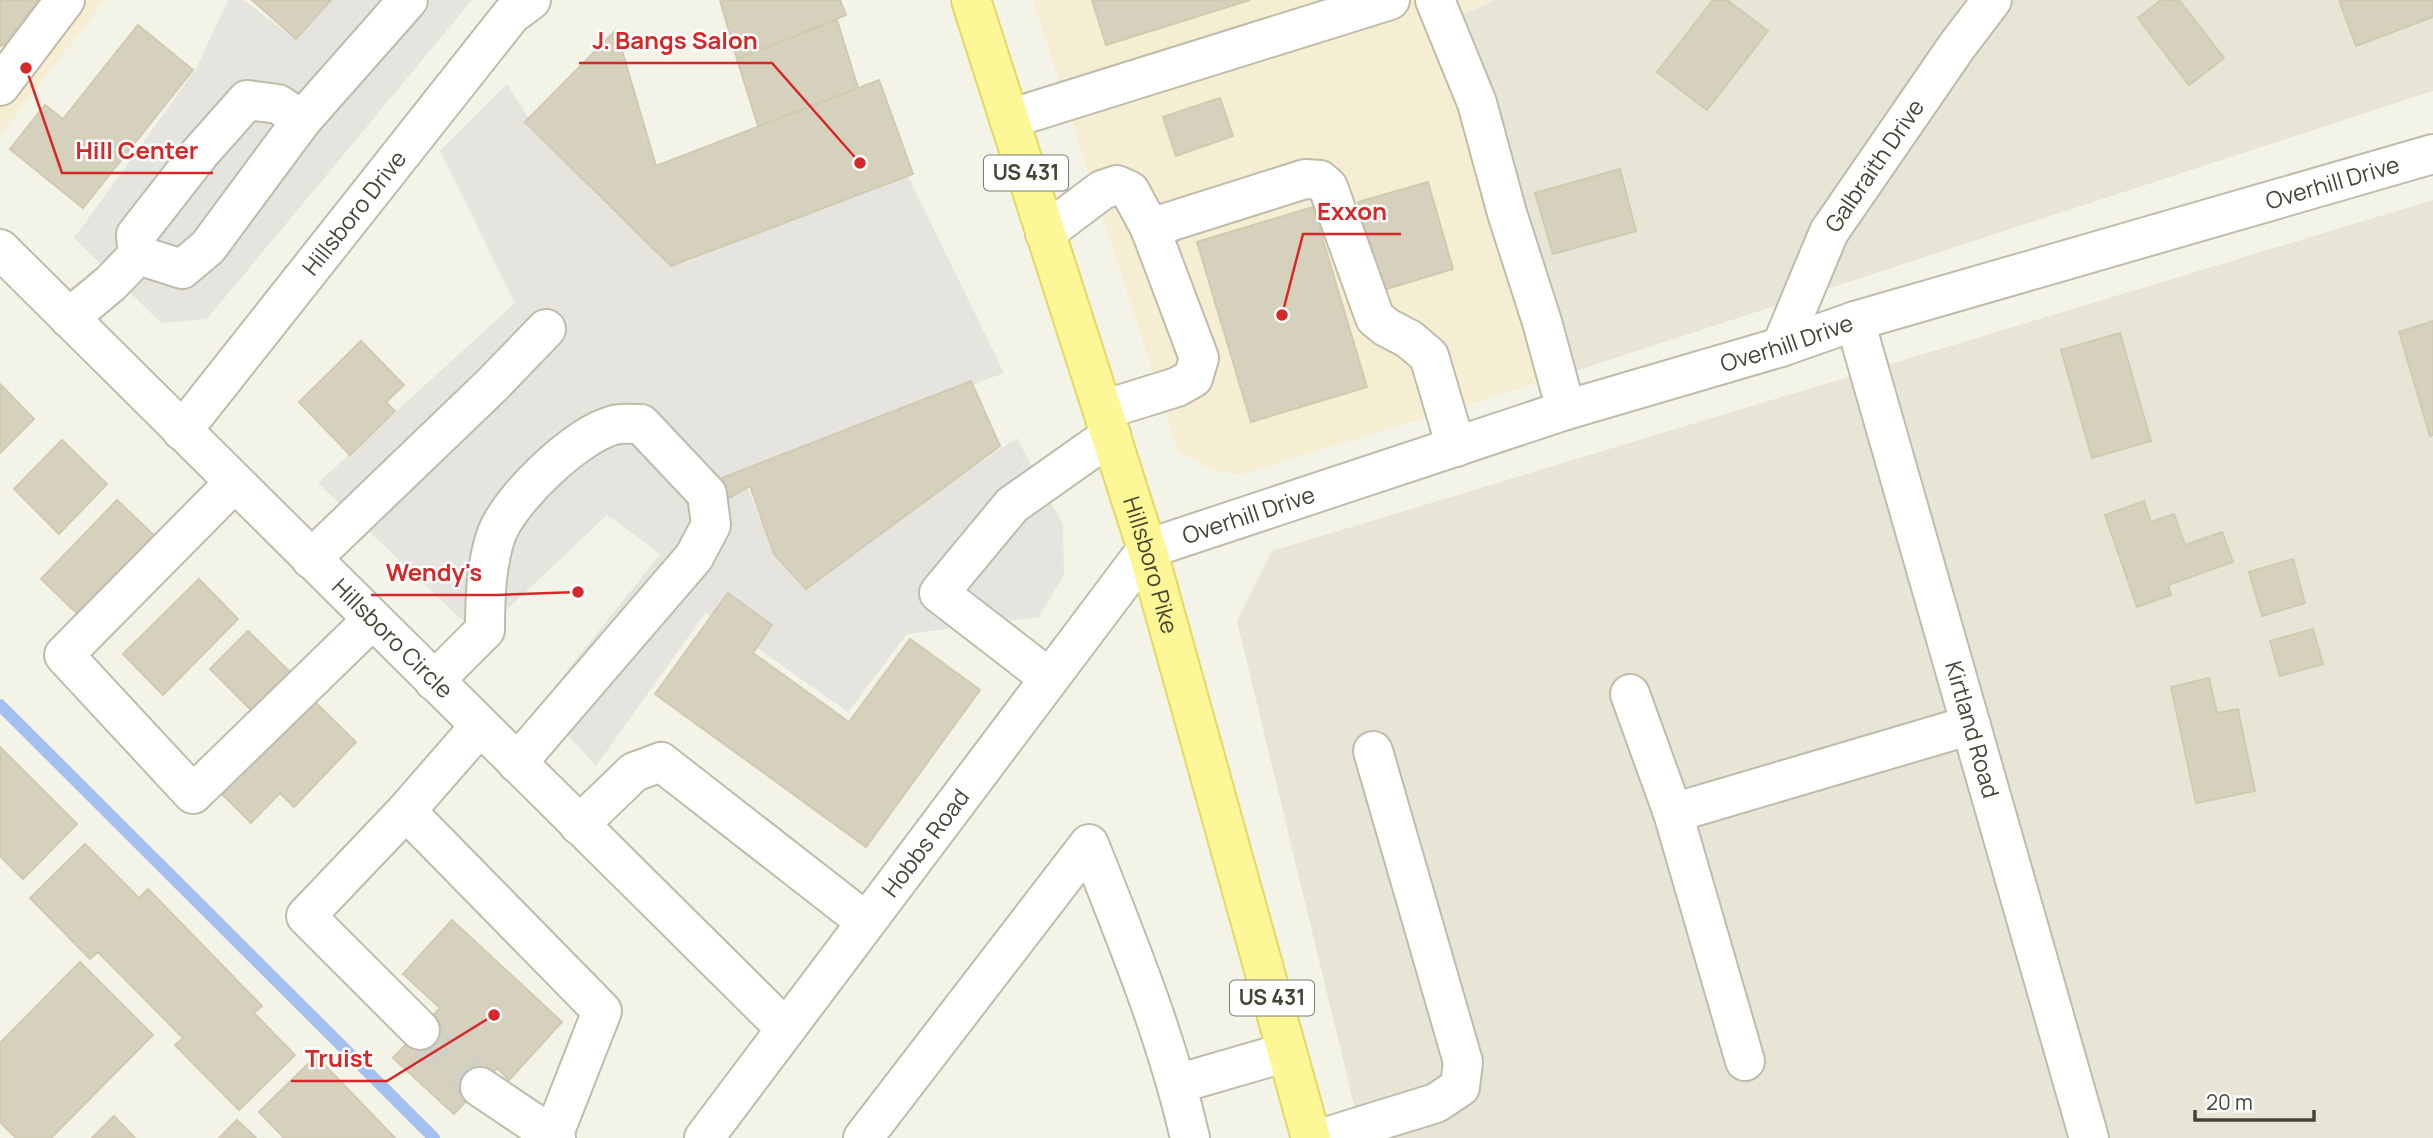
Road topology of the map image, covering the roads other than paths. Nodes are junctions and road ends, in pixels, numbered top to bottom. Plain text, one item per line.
1 (65, 0) edge
2 (408, 0) edge
3 (1390, 0) edge
4 (1436, 0) edge
5 (1992, 0) edge
6 (976, 2) edge
7 (511, 5) edge
8 (0, 86) edge
9 (1009, 119) junction
10 (302, 120) junction
11 (2433, 154) edge
12 (1150, 228) junction
13 (1045, 233) junction
14 (2, 254) edge
15 (138, 255) junction
16 (69, 318) junction
17 (1855, 321) junction
18 (547, 328) dead end
19 (1781, 347) junction
20 (1566, 410) junction
21 (1107, 423) junction
22 (182, 431) junction
23 (1456, 447) junction
24 (234, 483) junction
25 (1147, 549) junction
26 (311, 559) junction
27 (372, 620) junction
28 (1049, 678) junction
29 (434, 681) junction
30 (1630, 695) dead end
31 (1971, 725) junction
32 (480, 726) junction
33 (1373, 751) dead end
34 (517, 763) junction
35 (406, 811) junction
36 (1673, 813) junction
37 (579, 825) junction
38 (865, 921) junction
39 (785, 1028) junction
40 (420, 1030) tunnel mouth
41 (1287, 1052) junction
42 (1745, 1061) dead end
43 (1177, 1084) junction
44 (480, 1087) tunnel mouth
45 (554, 1137) edge
46 (704, 1138) edge
47 (863, 1138) edge
48 (1190, 1138) edge
49 (1311, 1138) edge
50 (1323, 1138) edge
51 (2089, 1138) edge

1 - 8 street
2 - 10 street
3 - 9 street
4 - 20 street
5 - 19 street, Galbraith Drive
6 - 9 main road, Hillsboro Pike / US 431
7 - 22 street, Hillsboro Drive
9 - 13 main road, Hillsboro Pike / US 431
10 - 15 street
10 - 15 street
11 - 17 street, Overhill Drive
12 - 13 street
12 - 21 street
12 - 23 street
13 - 21 main road, Hillsboro Pike / US 431
14 - 16 street, Hillsboro Circle
15 - 16 street
16 - 22 street, Hillsboro Circle
17 - 19 street, Overhill Drive
17 - 31 street, Kirtland Road
18 - 26 street
19 - 20 street, Overhill Drive
20 - 23 street, Overhill Drive
21 - 25 main road, Hillsboro Pike / US 431
21 - 28 street
22 - 24 street, Hillsboro Circle
23 - 25 street, Overhill Drive
24 - 26 street, Hillsboro Circle
24 - 27 street
25 - 28 street, Hobbs Road
25 - 41 main road, Hillsboro Pike / US 431
26 - 27 street, Hillsboro Circle
27 - 29 street, Hillsboro Circle
28 - 38 street, Hobbs Road
29 - 32 street, Hillsboro Circle
29 - 34 street
30 - 36 street
31 - 36 street
31 - 51 street, Kirtland Road
32 - 34 street, Hillsboro Circle
32 - 35 street
33 - 50 street
34 - 37 street, Hillsboro Circle
35 - 40 street
35 - 45 street
36 - 42 street
37 - 38 street
37 - 39 street, Hillsboro Circle
38 - 39 street, Hobbs Road
39 - 46 street, Hobbs Road
41 - 43 street
41 - 49 main road, Hillsboro Pike / US 431
43 - 47 street
43 - 48 street
44 - 45 street

